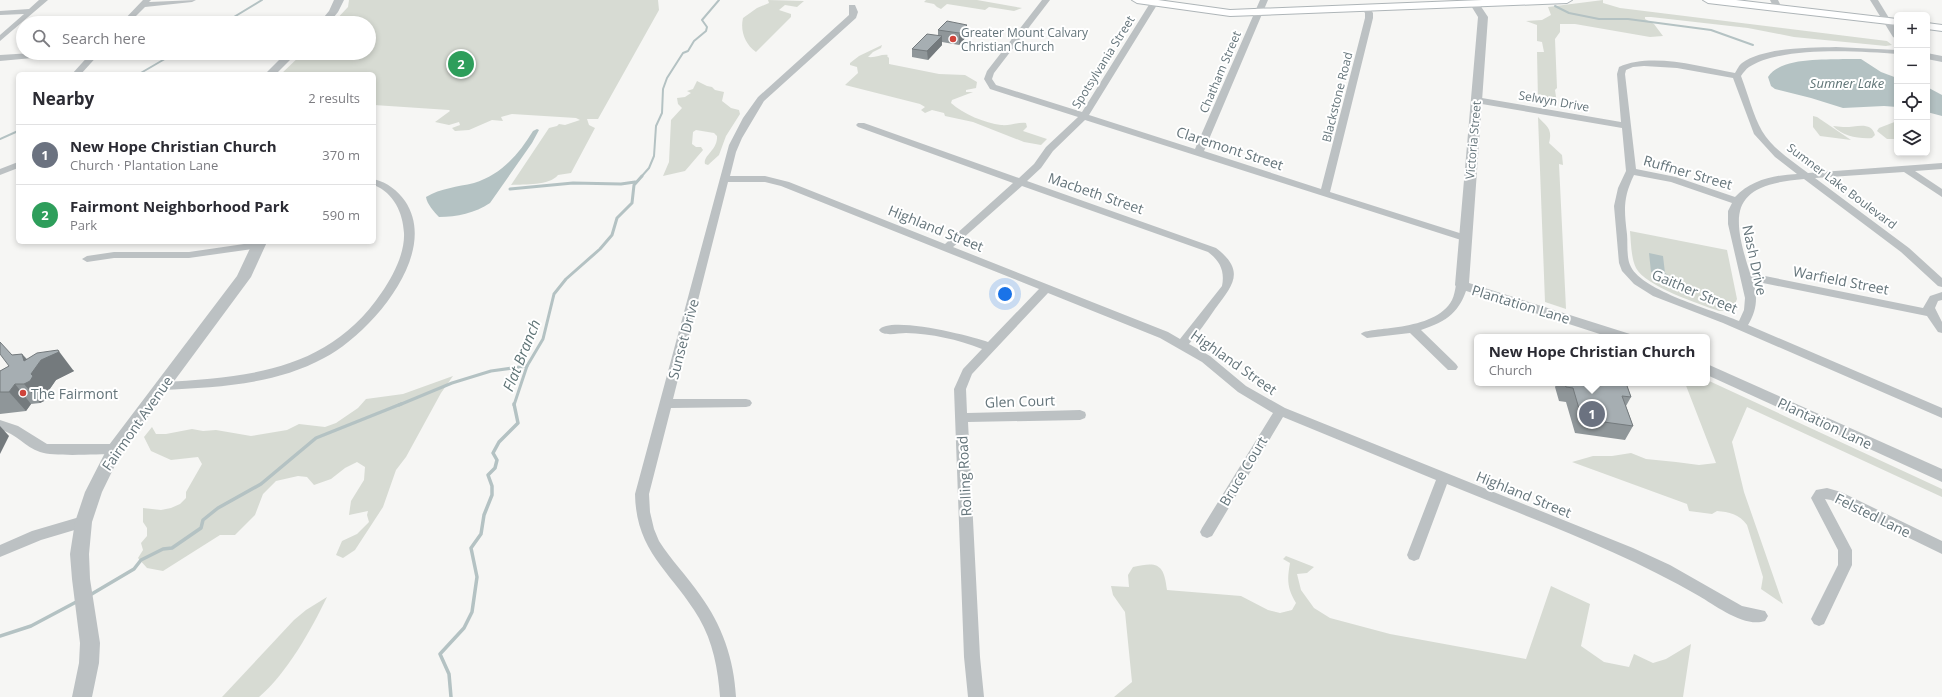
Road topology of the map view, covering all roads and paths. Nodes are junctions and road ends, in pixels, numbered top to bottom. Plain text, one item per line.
1 (44, 0) edge
2 (192, 0) edge
3 (339, 0) edge
4 (1046, 0) edge
5 (1137, 0) edge
6 (1264, 0) edge
7 (1567, 0) edge
8 (1708, 0) edge
9 (1874, 0) edge
10 (1155, 1) edge
11 (1473, 2) edge
12 (145, 3) edge
13 (1776, 4) edge
14 (852, 7) dead end
15 (1365, 8) junction
16 (32, 11) junction
17 (1260, 12) junction
18 (0, 13) edge
19 (26, 16) edge
20 (132, 16) edge
21 (330, 16) edge
22 (1886, 21) junction
23 (1894, 22) edge
24 (16, 25) edge
25 (1930, 26) edge
26 (1942, 28) edge
27 (1894, 33) edge
28 (0, 39) edge
29 (1894, 52) edge
30 (16, 57) edge
31 (1930, 57) edge
32 (0, 58) edge
33 (1942, 59) edge
34 (89, 60) edge
35 (285, 60) edge
36 (78, 72) edge
37 (272, 72) edge
38 (1737, 76) junction
39 (1476, 100) junction
40 (1084, 116) junction
41 (860, 125) dead end
42 (1627, 126) junction
43 (1198, 153) junction
44 (16, 166) edge
45 (1942, 166) edge
46 (1906, 169) junction
47 (1631, 171) junction
48 (0, 172) edge
49 (1804, 176) junction
50 (725, 179) junction
51 (1020, 182) junction
52 (376, 183) edge
53 (1324, 193) junction
54 (1942, 194) edge
55 (1737, 201) junction
56 (1465, 238) junction
57 (259, 244) edge
58 (946, 248) junction
59 (87, 259) dead end
60 (1746, 276) junction
61 (1942, 284) edge
62 (1462, 285) junction
63 (1046, 288) junction
64 (1942, 296) edge
65 (1930, 313) junction
66 (1741, 326) junction
67 (1413, 329) junction
68 (1942, 329) edge
69 (885, 330) dead end
70 (1367, 334) dead end
71 (1616, 334) edge
72 (1183, 344) junction
73 (989, 347) junction
74 (1452, 367) dead end
75 (1710, 370) edge
76 (162, 386) junction
77 (746, 403) dead end
78 (666, 404) junction
79 (1280, 411) junction
80 (1942, 413) edge
81 (1080, 415) dead end
82 (961, 418) junction
83 (0, 425) edge
84 (115, 450) junction
85 (1942, 476) edge
86 (1444, 478) junction
87 (83, 522) junction
88 (1207, 532) dead end
89 (1942, 548) edge
90 (0, 551) edge
91 (1414, 555) dead end
92 (1760, 616) dead end
93 (1819, 620) dead end
94 (82, 697) edge
95 (728, 697) edge
96 (976, 697) edge

1 - 16 street
2 - 12 street
3 - 21 street
4 - 40 street, Claremont Street
5 - 10 main road
6 - 17 street, Chatham Street
7 - 11 main road
8 - 13 main road
9 - 22 street
10 - 17 main road
10 - 40 street, Spotsylvania Street
11 - 15 main road
11 - 39 street, Victoria Street
12 - 20 street
13 - 22 main road
14 - 50 street, Sunset Drive
15 - 17 main road
15 - 53 street, Blackstone Road
16 - 18 street
16 - 19 street
17 - 43 street, Chatham Street
22 - 23 main road
22 - 27 street
24 - 28 street
25 - 26 main road
29 - 38 street
30 - 32 street
31 - 33 street
34 - 36 street
35 - 37 street
38 - 42 street, Gaither Street
38 - 49 street, Sumner Lake Boulevard
39 - 42 street, Selwyn Drive
39 - 56 street, Victoria Street
40 - 43 street, Claremont Street
40 - 51 street, Spotsylvania Street
41 - 51 street, Macbeth Street
42 - 47 street, Gaither Street
43 - 53 street, Claremont Street
44 - 48 street
45 - 46 street
46 - 49 street
46 - 54 street
47 - 55 street, Ruffner Street
47 - 66 street, Gaither Street
49 - 55 street
49 - 61 street, Sumner Lake Boulevard
50 - 58 street, Highland Street
50 - 78 street, Sunset Drive
51 - 58 street, Spotsylvania Street
51 - 72 street, Macbeth Street
52 - 76 street
53 - 56 street, Claremont Street
55 - 60 street, Nash Drive
56 - 62 street, Victoria Street
57 - 59 street
57 - 76 street, Fairmont Avenue
58 - 63 street, Highland Street
60 - 65 street, Warfield Street
60 - 66 street, Nash Drive
62 - 67 street
62 - 71 street, Plantation Lane
63 - 72 street, Highland Street
63 - 73 street, Rolling Road
64 - 65 street
65 - 68 street
66 - 80 street, Gaither Street
67 - 70 street
67 - 74 street
69 - 73 street
72 - 79 street, Highland Street
73 - 82 street, Rolling Road
75 - 85 street, Plantation Lane
76 - 84 street, Fairmont Avenue
77 - 78 street
78 - 95 street, Sunset Drive
79 - 86 street, Highland Street
79 - 88 street, Bruce Court
81 - 82 street, Glen Court
82 - 96 street, Rolling Road
83 - 84 street
84 - 87 street, Fairmont Avenue
86 - 91 street
86 - 92 street, Highland Street
87 - 90 street
87 - 94 street, Fairmont Avenue
89 - 93 street, Felsted Lane

